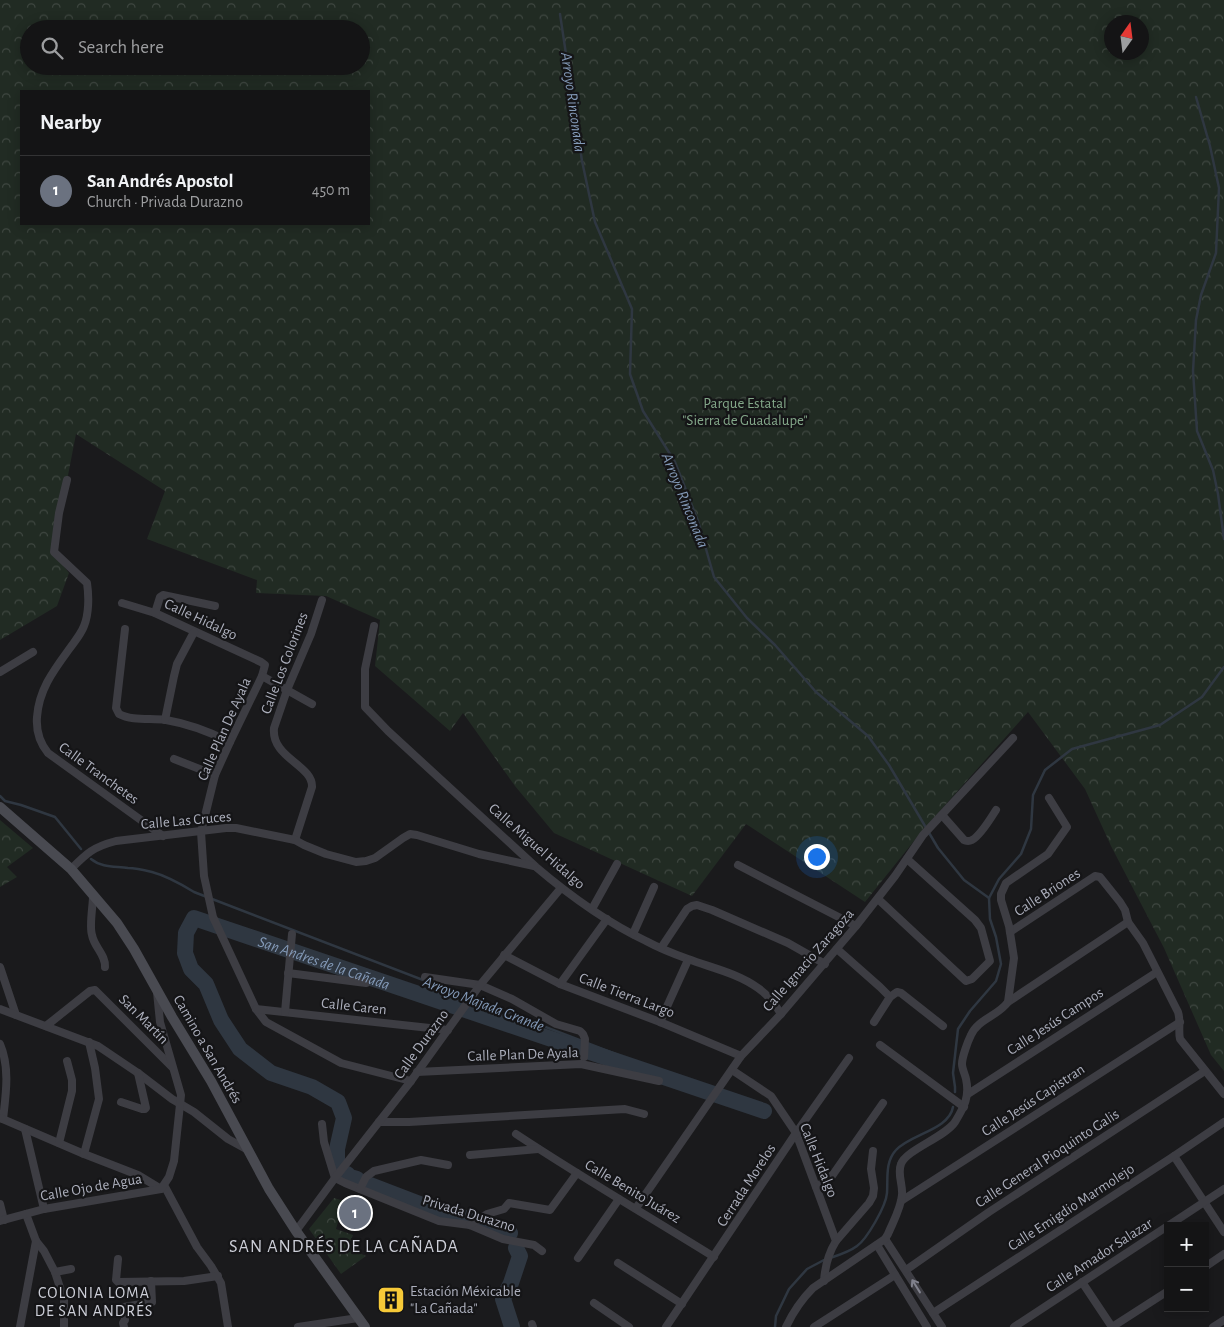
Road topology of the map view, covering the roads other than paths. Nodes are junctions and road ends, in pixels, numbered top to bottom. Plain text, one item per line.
1 (67, 480) dead end
2 (322, 600) dead end
3 (122, 603) dead end
4 (215, 606) dead end
5 (155, 613) junction
6 (374, 626) dead end
7 (125, 629) dead end
8 (194, 632) junction
9 (33, 652) dead end
10 (265, 666) joint
11 (0, 672) edge
12 (262, 676) junction
13 (287, 690) junction
14 (312, 704) dead end
15 (165, 720) junction
16 (1013, 738) dead end
17 (230, 742) junction
18 (174, 759) dead end
19 (215, 775) junction
20 (1050, 798) dead end
21 (0, 807) edge
22 (996, 810) dead end
23 (942, 815) junction
24 (201, 832) junction
25 (162, 836) junction
26 (295, 840) junction
27 (907, 859) junction
28 (617, 864) dead end
29 (738, 865) dead end
30 (536, 867) junction
31 (71, 869) junction
32 (654, 887) dead end
33 (561, 888) junction
34 (93, 896) junction
35 (878, 899) junction
36 (592, 909) junction
37 (607, 919) junction
38 (1128, 922) junction
39 (856, 926) junction
40 (1010, 932) junction
41 (292, 934) dead end
42 (633, 934) junction
43 (661, 948) junction
44 (837, 949) junction
45 (504, 955) junction
46 (688, 960) junction
47 (825, 964) junction
48 (0, 967) edge
49 (106, 967) dead end
50 (1157, 972) junction
51 (288, 973) junction
52 (425, 977) dead end
53 (366, 983) dead end
54 (560, 984) junction
55 (480, 985) junction
56 (156, 988) junction
57 (890, 997) junction
58 (1008, 1002) junction
59 (0, 1009) edge
60 (256, 1010) junction
61 (285, 1012) junction
62 (781, 1014) junction
63 (16, 1015) junction
64 (660, 1022) junction
65 (874, 1022) dead end
66 (1180, 1022) junction
67 (46, 1026) junction
68 (943, 1026) dead end
69 (448, 1030) junction
70 (89, 1042) junction
71 (0, 1044) edge
72 (880, 1045) dead end
73 (742, 1056) junction
74 (584, 1057) dead end
75 (849, 1058) dead end
76 (67, 1061) dead end
77 (174, 1069) junction
78 (732, 1070) junction
79 (1205, 1070) junction
80 (416, 1072) junction
81 (138, 1073) junction
82 (411, 1081) junction
83 (659, 1081) dead end
84 (968, 1094) junction
85 (1224, 1094) edge
86 (121, 1102) dead end
87 (883, 1103) dead end
88 (180, 1104) junction
89 (964, 1107) junction
90 (644, 1114) dead end
91 (2, 1118) edge
92 (379, 1122) junction
93 (1224, 1122) edge
94 (322, 1124) dead end
95 (25, 1129) junction
96 (796, 1133) junction
97 (516, 1134) dead end
98 (59, 1143) junction
99 (538, 1149) junction
100 (248, 1150) junction
101 (873, 1151) dead end
102 (84, 1154) junction
103 (470, 1154) dead end
104 (1174, 1156) junction
105 (448, 1165) dead end
106 (577, 1174) junction
107 (335, 1178) junction
108 (816, 1187) junction
109 (161, 1188) junction
110 (360, 1189) junction
111 (1224, 1189) edge
112 (619, 1199) junction
113 (901, 1202) junction
114 (1204, 1202) junction
115 (0, 1204) edge
116 (636, 1208) junction
117 (44, 1209) junction
118 (26, 1214) junction
119 (2, 1220) edge
120 (470, 1225) junction
121 (296, 1231) junction
122 (1224, 1232) edge
123 (885, 1239) junction
124 (36, 1241) junction
125 (836, 1241) junction
126 (877, 1245) junction
127 (542, 1251) dead end
128 (1224, 1254) edge
129 (714, 1257) junction
130 (578, 1258) dead end
131 (118, 1259) dead end
132 (618, 1263) dead end
133 (1209, 1264) edge
134 (71, 1269) dead end
135 (906, 1270) junction
136 (55, 1272) junction
137 (895, 1275) junction
138 (218, 1276) junction
139 (824, 1281) junction
140 (151, 1282) junction
141 (1082, 1282) junction
142 (1164, 1294) edge
143 (594, 1303) dead end
144 (682, 1304) junction
145 (933, 1313) junction
146 (358, 1318) junction
147 (1224, 1320) edge
148 (923, 1325) edge
149 (20, 1327) edge
150 (64, 1327) edge
151 (124, 1327) edge
152 (228, 1327) edge
153 (298, 1327) edge
154 (365, 1327) edge
155 (629, 1327) edge
156 (666, 1327) edge
157 (786, 1327) edge
158 (814, 1327) edge
159 (942, 1327) edge
160 (1014, 1327) edge
161 (1112, 1327) edge
162 (1214, 1327) edge

1 - 25 street, Calle Tranchetes
2 - 13 street, Calle Los Colorines
3 - 5 street, Calle Hidalgo
4 - 5 street
5 - 8 street, Calle Hidalgo
6 - 30 street, Calle Miguel Hidalgo
7 - 15 street
8 - 10 street, Calle Hidalgo
8 - 15 street
9 - 11 street
10 - 12 street, Calle Plan De Ayala
12 - 13 street
12 - 17 street, Calle Plan De Ayala
13 - 14 street
13 - 26 street, Calle Los Colorines
15 - 17 street
16 - 23 street, Calle Ignacio Zaragoza
17 - 19 street, Calle Plan De Ayala
18 - 19 street
19 - 24 street, Calle Plan De Ayala
20 - 40 street
21 - 31 street, Camino a San Andrés
22 - 23 street
23 - 27 street, Calle Ignacio Zaragoza
24 - 25 street, Calle Las Cruces
24 - 26 street, Calle Las Cruces
24 - 60 street, Calle Plan De Ayala
25 - 31 street, Calle Las Cruces
26 - 30 street, Calle Las Cruces
27 - 35 street, Calle Ignacio Zaragoza
27 - 35 street
28 - 36 street
29 - 39 street
30 - 33 street, Calle Miguel Hidalgo
31 - 34 street, Camino a San Andrés
32 - 42 street
33 - 36 street, Calle Miguel Hidalgo
33 - 45 street, Calle Durazno
34 - 49 street
34 - 56 street, Camino a San Andrés
35 - 39 street, Calle Ignacio Zaragoza
36 - 37 street, Calle Miguel Hidalgo
37 - 42 street, Calle Miguel Hidalgo
37 - 54 street
38 - 40 street, Calle Briones
38 - 50 street
38 - 58 street
39 - 44 street, Calle Ignacio Zaragoza
40 - 58 street
41 - 51 street
42 - 43 street, Calle Miguel Hidalgo
43 - 46 street, Calle Miguel Hidalgo
43 - 47 street
44 - 47 street, Calle Ignacio Zaragoza
44 - 57 street
45 - 54 street, Calle Tierra Largo
45 - 55 street, Calle Durazno
46 - 62 street, Calle Miguel Hidalgo
46 - 64 street
47 - 62 street, Calle Ignacio Zaragoza
48 - 63 street
50 - 66 street
50 - 84 street, Calle Jesús Campos
51 - 53 street
51 - 61 street
52 - 55 street
54 - 64 street, Calle Tierra Largo
55 - 69 street, Calle Durazno
55 - 74 street
56 - 77 street, Calle Ojo de Agua
56 - 100 street, Camino a San Andrés
57 - 65 street
57 - 68 street
58 - 84 street
59 - 63 street
60 - 61 street, Calle Caren
60 - 82 street, Calle Plan De Ayala
61 - 69 street, Calle Caren
62 - 73 street, Calle Ignacio Zaragoza
63 - 67 street
64 - 73 street, Calle Tierra Largo
66 - 79 street
66 - 113 street, Calle Jesús Capistran
67 - 70 street
67 - 77 street, San Martín
69 - 80 street, Calle Durazno
70 - 81 street
70 - 102 street
71 - 91 street
72 - 89 street
73 - 78 street, Calle Ignacio Zaragoza
75 - 96 street, Cerrada Morelos
76 - 98 street
77 - 88 street, Calle Ojo de Agua
78 - 96 street, Calle Hidalgo
78 - 116 street, Calle Ignacio Zaragoza
79 - 85 street
79 - 135 street, Calle General Pioquinto Galis
80 - 82 street, Calle Durazno
80 - 83 street, Calle Plan De Ayala
81 - 86 street
81 - 88 street
82 - 92 street, Calle Durazno
84 - 89 street
87 - 108 street
88 - 100 street
88 - 109 street, Calle Ojo de Agua
89 - 113 street
90 - 92 street
91 - 95 street
92 - 107 street, Calle Durazno
93 - 104 street, Calle Emigdio Marmolejo
94 - 107 street
95 - 98 street
95 - 117 street
96 - 108 street, Calle Hidalgo
96 - 129 street, Cerrada Morelos
97 - 99 street, Calle Benito Juárez
98 - 102 street
99 - 103 street
99 - 106 street, Calle Benito Juárez
100 - 121 street, Camino a San Andrés
101 - 125 street
102 - 109 street
104 - 114 street
104 - 145 street, Calle Emigdio Marmolejo
105 - 110 street
106 - 112 street, Calle Benito Juárez
106 - 120 street
107 - 110 street, Privada Durazno
107 - 121 street, Calle Durazno
108 - 125 street, Calle Hidalgo
109 - 117 street, Calle Ojo de Agua
109 - 138 street
110 - 120 street, Privada Durazno
111 - 114 street, Calle Amador Salazar
112 - 116 street, Calle Benito Juárez
112 - 130 street
113 - 123 street
114 - 122 street
114 - 141 street, Calle Amador Salazar
115 - 119 street
116 - 129 street, Calle Benito Juárez
117 - 118 street, Calle Ojo de Agua
118 - 119 street, Calle Ojo de Agua
118 - 124 street
120 - 127 street, Privada Durazno
121 - 146 street, Camino a San Andrés
123 - 126 street
123 - 135 street
124 - 136 street
124 - 149 street
125 - 139 street
126 - 137 street
126 - 139 street
128 - 133 street
129 - 144 street, Cerrada Morelos
131 - 140 street
132 - 144 street
134 - 136 street
145 -> 135 street
136 - 150 street
137 - 148 street
137 - 158 street
138 - 140 street
138 - 152 street
139 - 157 street
140 - 151 street
141 - 160 street, Calle Amador Salazar
141 - 161 street
142 - 161 street
143 - 155 street
144 - 156 street, Cerrada Morelos
145 - 159 street
146 - 153 street
146 - 154 street, Camino a San Andrés
147 - 162 street

